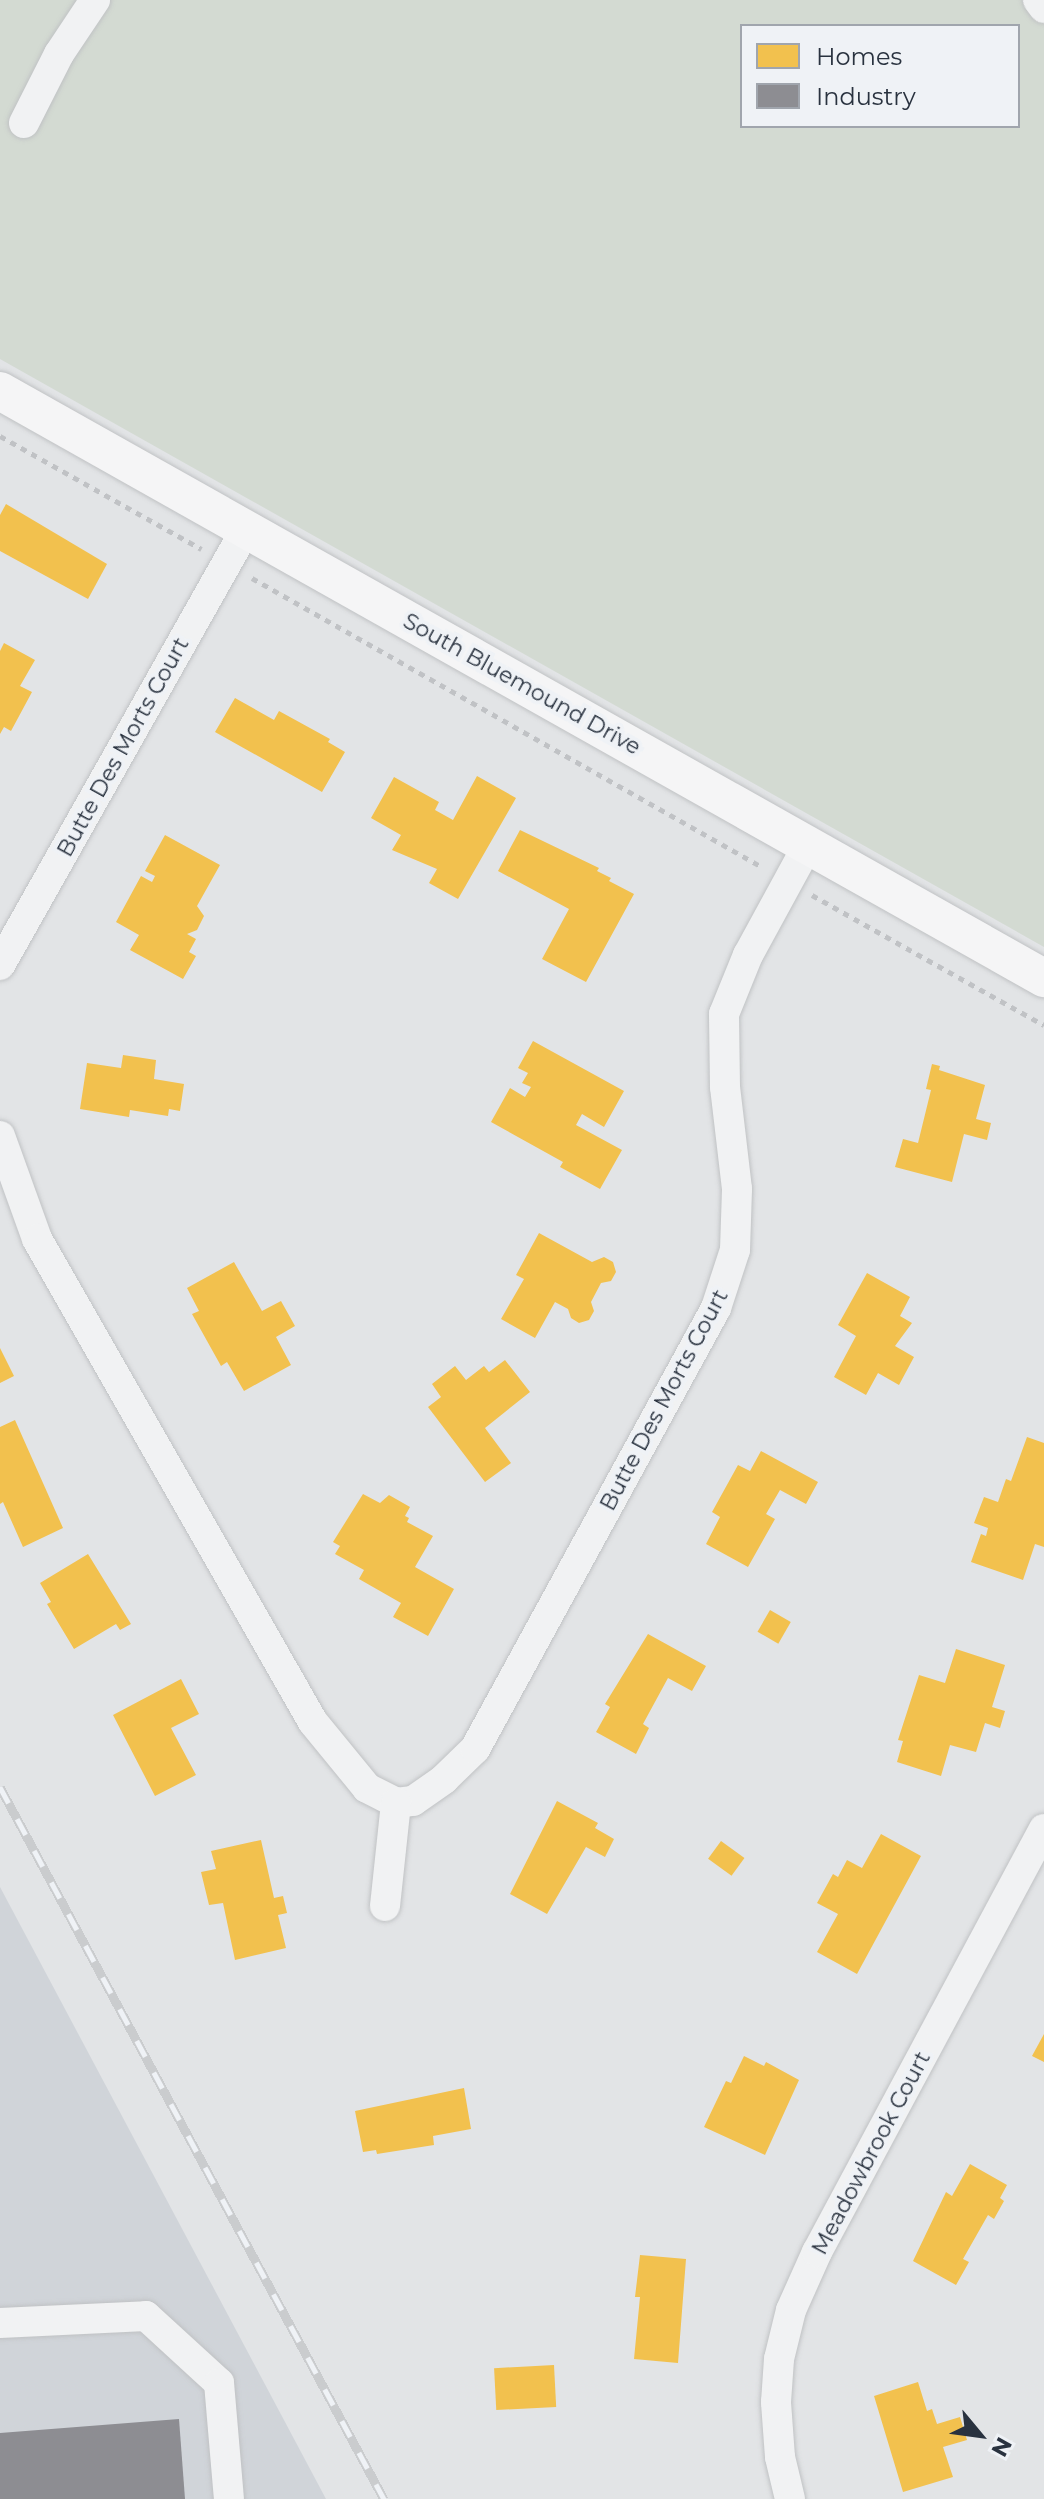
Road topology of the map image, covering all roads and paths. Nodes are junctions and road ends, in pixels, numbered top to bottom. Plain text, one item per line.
1 (95, 0) edge
2 (1038, 0) edge
3 (1044, 8) edge
4 (24, 123) dead end
5 (0, 391) edge
6 (0, 436) edge
7 (246, 529) junction
8 (226, 563) junction
9 (808, 845) junction
10 (788, 882) junction
11 (0, 965) edge
12 (1044, 978) edge
13 (1044, 1025) edge
14 (0, 1136) edge
15 (396, 1803) junction
16 (1044, 1829) edge
17 (385, 1906) dead end
18 (0, 2323) edge
19 (229, 2499) edge
20 (790, 2499) edge

1 - 4 street
2 - 3 street
5 - 7 main road, South Bluemound Drive
6 - 8 path
7 - 8 street, Butte Des Morts Court
7 - 9 main road, South Bluemound Drive
8 - 10 path
8 - 11 street, Butte Des Morts Court
9 - 10 street, Butte Des Morts Court
9 - 12 main road, South Bluemound Drive
10 - 13 path
10 - 15 street, Butte Des Morts Court
14 - 15 street
15 - 17 street
16 - 20 street, Meadowbrook Court
18 - 19 street

